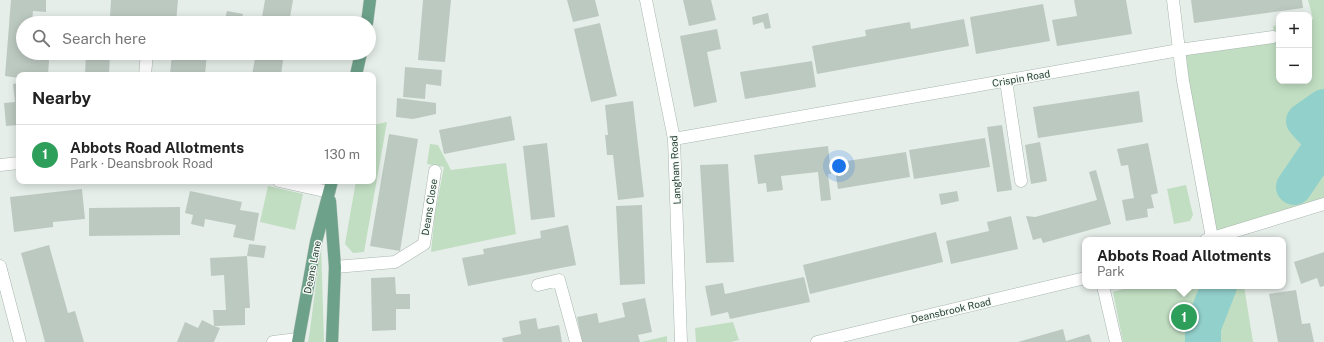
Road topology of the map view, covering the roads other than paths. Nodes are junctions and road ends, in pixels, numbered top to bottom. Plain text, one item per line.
1 (370, 0) edge
2 (646, 0) edge
3 (1173, 0) edge
4 (368, 16) edge
5 (1273, 37) dead end
6 (1179, 50) junction
7 (146, 60) edge
8 (359, 60) edge
9 (145, 72) edge
10 (357, 72) edge
11 (1006, 81) junction
12 (674, 139) junction
13 (16, 164) edge
14 (0, 165) edge
15 (435, 171) dead end
16 (1021, 181) dead end
17 (310, 184) edge
18 (330, 186) edge
19 (1324, 204) edge
20 (1209, 237) edge
21 (1216, 237) edge
22 (0, 266) edge
23 (335, 267) junction
24 (1082, 279) edge
25 (538, 285) dead end
26 (1104, 289) edge
27 (298, 340) edge
28 (20, 342) edge
29 (273, 342) edge
30 (332, 342) edge
31 (576, 342) edge
32 (681, 342) edge
33 (817, 342) edge
34 (1116, 342) edge

1 - 4 main road
2 - 12 street, Langham Road
3 - 6 street
5 - 6 street, Crispin Road
6 - 11 street, Crispin Road
6 - 20 street
7 - 9 street
8 - 10 main road
11 - 12 street, Crispin Road
11 - 16 street
12 - 32 street, Langham Road
13 - 14 street
15 - 23 street, Deans Close
17 - 18 street
18 - 23 main road, Deans Lane
18 - 27 main road, Deans Lane
19 - 21 street
22 - 28 street
23 - 30 main road, Deans Lane
24 - 33 street, Deansbrook Road
25 - 31 street
26 - 34 street
27 - 29 street

